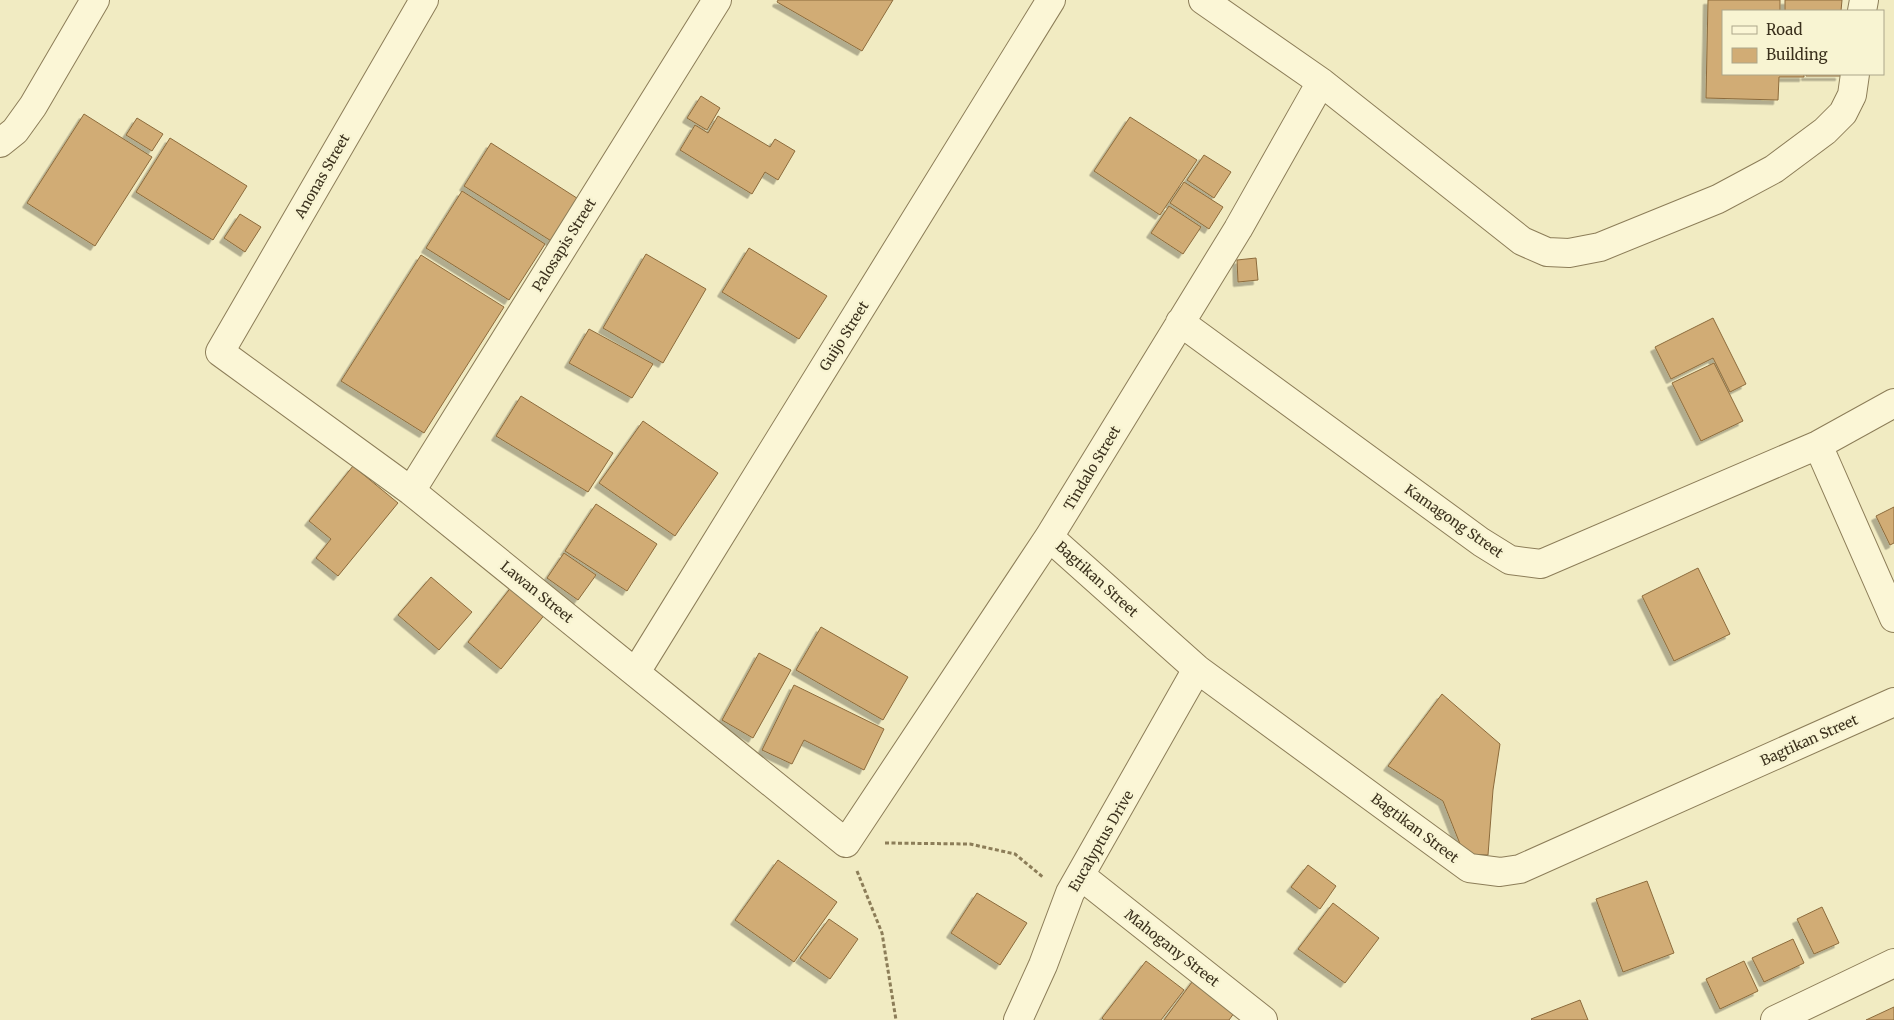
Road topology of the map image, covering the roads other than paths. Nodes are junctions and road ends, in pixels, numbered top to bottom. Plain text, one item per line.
1 (95, 0) edge
2 (424, 0) edge
3 (717, 0) edge
4 (1051, 0) edge
5 (1203, 0) edge
6 (1855, 75) edge
7 (1321, 82) junction
8 (0, 144) edge
9 (1180, 322) junction
10 (220, 352) joint
11 (1894, 403) edge
12 (1818, 445) junction
13 (411, 491) junction
14 (1050, 537) junction
15 (1894, 618) edge
16 (1197, 669) junction
17 (636, 672) junction
18 (1894, 702) edge
19 (846, 843) joint
20 (1076, 885) junction
21 (1894, 962) edge
22 (1018, 1020) edge
23 (1263, 1020) edge
24 (1776, 1020) edge

1 - 8 street
2 - 10 street, Anonas Street
3 - 13 street, Palosapis Street
4 - 17 street, Guijo Street
5 - 7 street
6 - 7 street
7 - 9 street, Tindalo Street
9 - 12 street, Kamagong Street
9 - 14 street, Tindalo Street
10 - 13 street, Lawan Street
11 - 12 street, Kamagong Street
12 - 15 street
13 - 17 street, Lawan Street
14 - 16 street, Bagtikan Street
14 - 19 street, Tindalo Street
16 - 18 street, Bagtikan Street
16 - 20 street, Eucalyptus Drive
17 - 19 street, Lawan Street
20 - 22 street, Eucalyptus Drive
20 - 23 street, Mahogany Street
21 - 24 street

